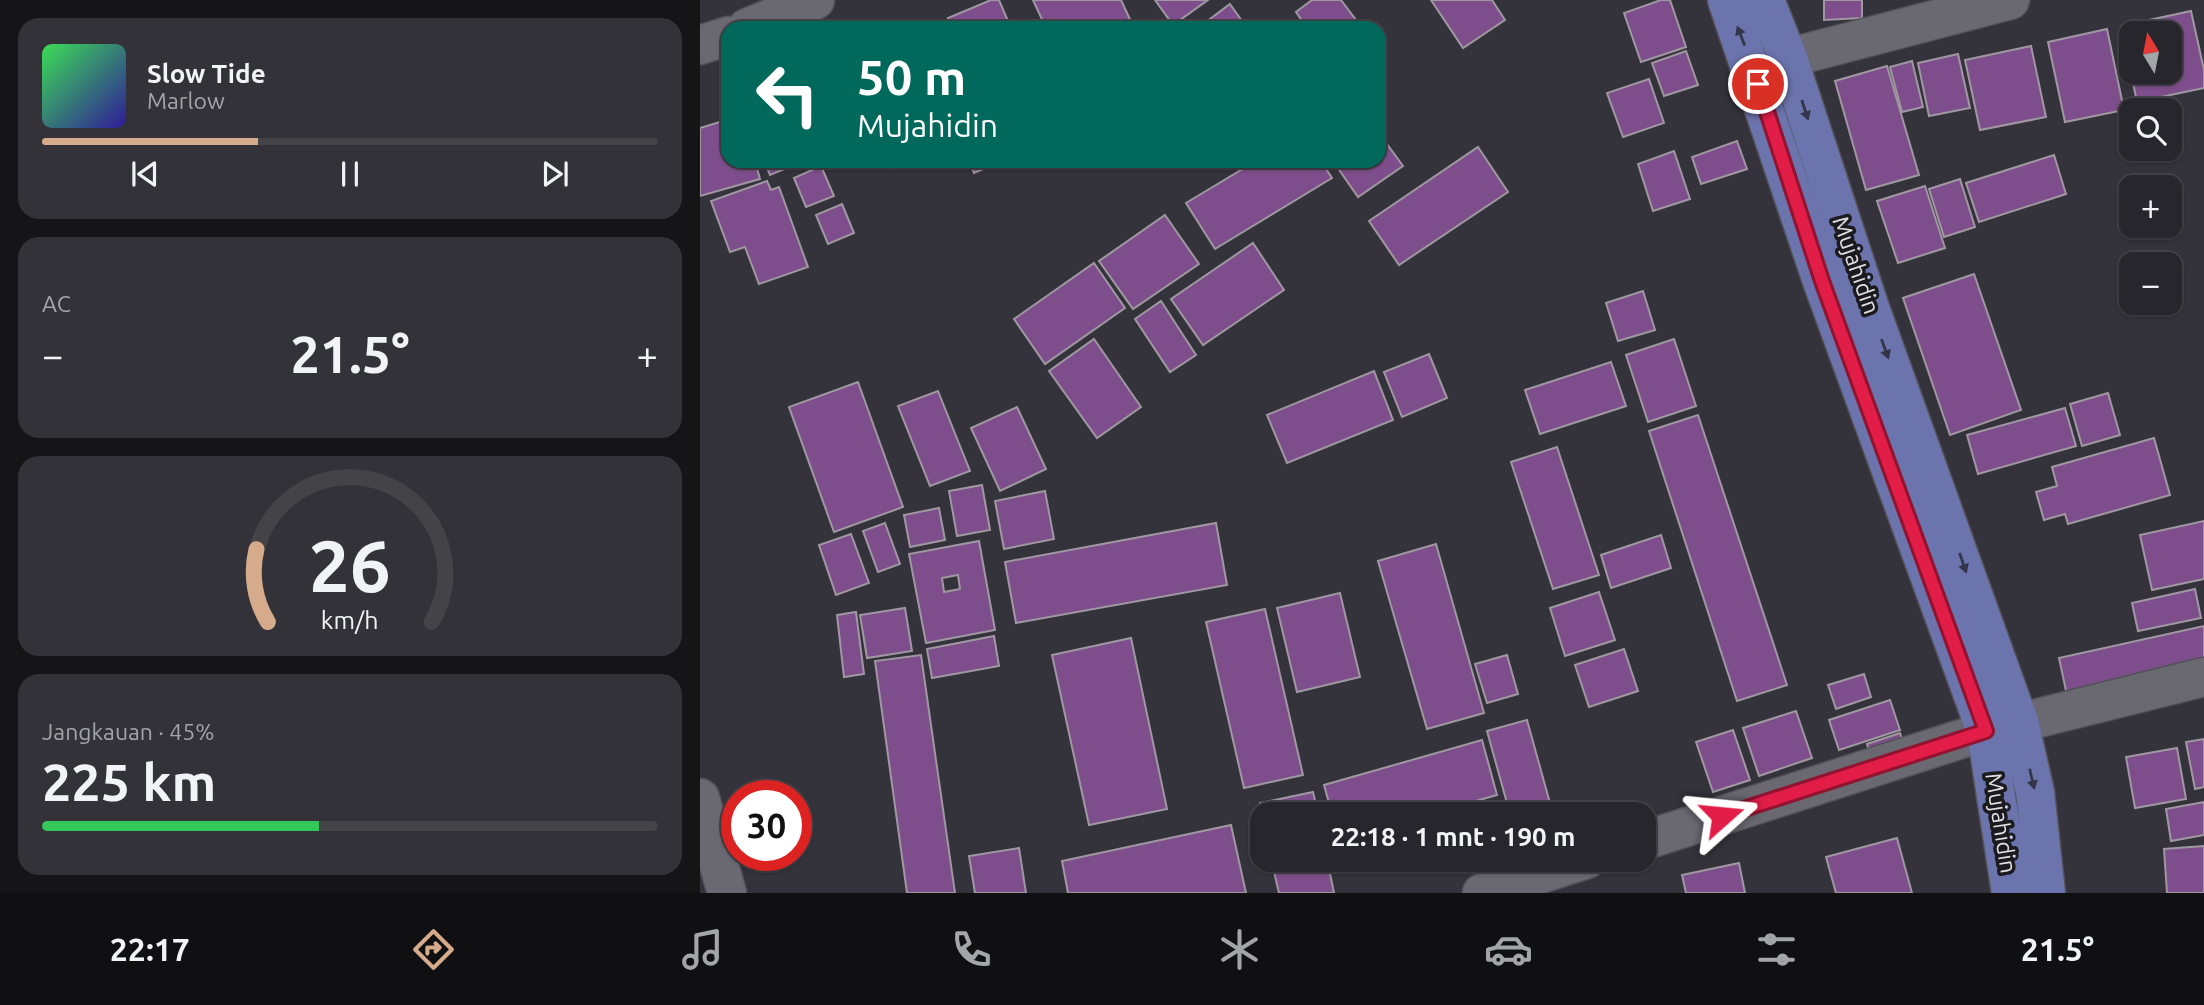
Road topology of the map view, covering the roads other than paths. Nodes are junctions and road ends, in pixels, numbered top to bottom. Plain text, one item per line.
1 (815, 0) edge
2 (1727, 0) edge
3 (1765, 0) edge
4 (2010, 0) edge
5 (764, 21) edge
6 (721, 38) edge
7 (700, 45) edge
8 (1788, 58) junction
9 (2204, 677) edge
10 (2002, 727) junction
11 (700, 798) edge
12 (1656, 837) edge
13 (1547, 872) edge
14 (727, 893) edge
15 (1482, 893) edge
16 (2011, 893) edge
17 (2046, 893) edge

1 - 5 street
10 -> 2 main road, Mujahidin
3 - 8 main road, Mujahidin
4 - 8 street
6 - 7 street
8 -> 10 main road, Mujahidin
9 - 10 street
10 - 12 street
10 - 16 main road, Mujahidin
10 -> 17 main road, Mujahidin
11 - 14 street
13 - 15 street

